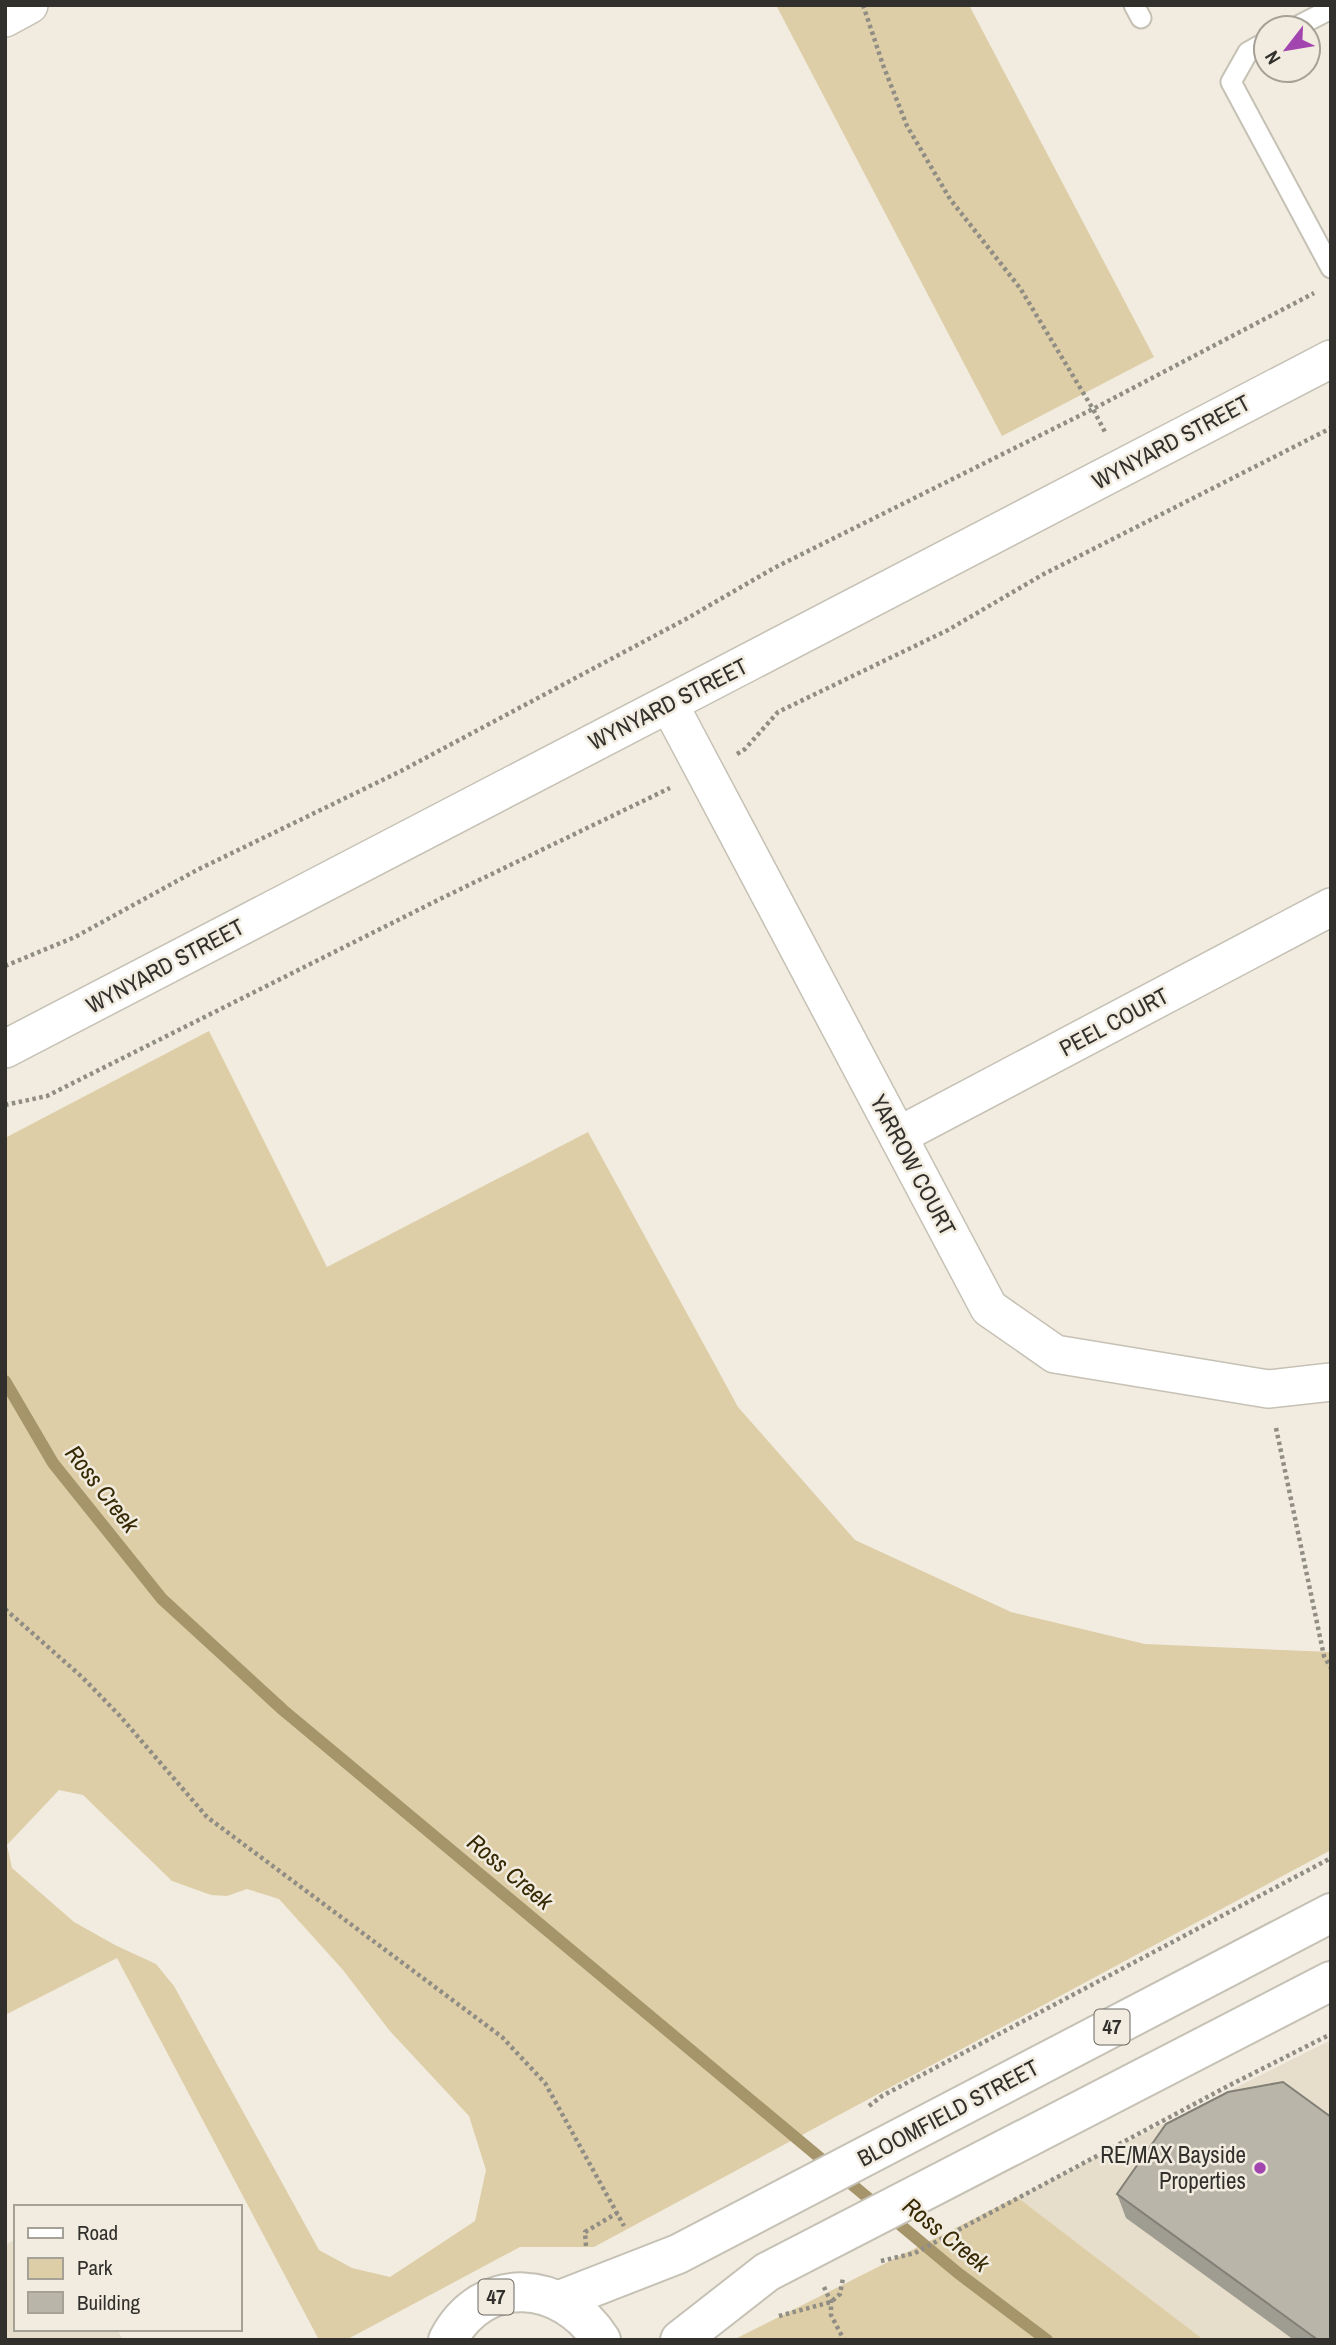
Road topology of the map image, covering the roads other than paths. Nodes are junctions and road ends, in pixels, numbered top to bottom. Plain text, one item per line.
1 (29, 5) edge
2 (5, 18) edge
3 (1252, 50) edge
4 (1331, 268) edge
5 (1331, 359) edge
6 (669, 704) junction
7 (1331, 907) edge
8 (5, 1049) edge
9 (898, 1136) junction
10 (1331, 1382) edge
11 (1331, 1913) edge
12 (1331, 1982) edge
13 (560, 2300) junction
14 (448, 2340) edge
15 (601, 2340) edge
16 (680, 2340) edge

1 - 2 street
3 - 4 lane
5 - 6 street, WYNYARD STREET
6 - 8 street, WYNYARD STREET
6 - 9 street, YARROW COURT
7 - 9 street, PEEL COURT
9 - 10 street, YARROW COURT
11 - 13 highway, BLOOMFIELD STREET / 47
12 - 16 highway
13 - 14 highway, 47
13 - 15 highway, 47

